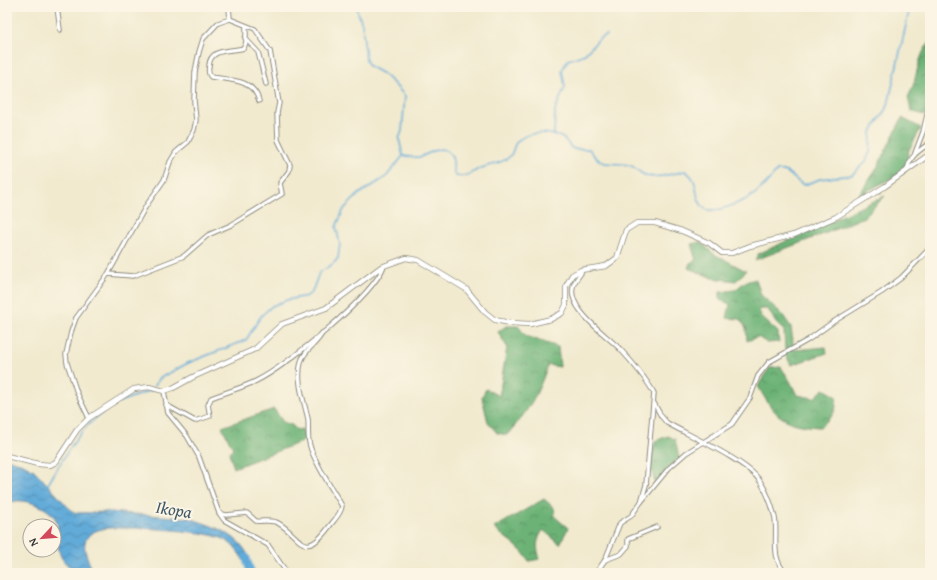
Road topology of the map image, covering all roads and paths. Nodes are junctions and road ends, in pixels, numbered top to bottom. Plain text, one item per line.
1 (57, 7) edge
2 (229, 7) edge
3 (230, 20) junction
4 (246, 26) junction
5 (60, 30) dead end
6 (245, 38) junction
7 (266, 84) dead end
8 (258, 101) dead end
9 (930, 102) edge
10 (930, 143) edge
11 (915, 153) junction
12 (930, 154) edge
13 (907, 172) junction
14 (930, 248) edge
15 (384, 266) junction
16 (581, 270) junction
17 (108, 274) junction
18 (322, 333) junction
19 (163, 391) junction
20 (654, 402) junction
21 (166, 405) junction
22 (89, 418) junction
23 (704, 443) junction
24 (7, 456) edge
25 (641, 502) junction
26 (220, 512) junction
27 (657, 527) dead end
28 (604, 560) junction
29 (287, 573) edge
30 (596, 573) edge
31 (786, 573) edge

1 - 5 street
2 - 3 street
3 - 4 street
3 - 17 street
4 - 6 street
4 - 17 street
6 - 7 street
6 - 8 street
9 - 11 street
10 - 11 street
11 - 13 street
12 - 13 street
13 - 16 street
14 - 23 street
15 - 16 street
15 - 18 street
15 - 19 street
16 - 20 street
17 - 22 street
18 - 21 street
18 - 26 street
19 - 21 street
19 - 22 street
20 - 23 street
20 - 25 street
21 - 26 street
22 - 24 street
23 - 25 street
23 - 31 street
25 - 28 street
26 - 29 street
27 - 28 street
28 - 30 street

